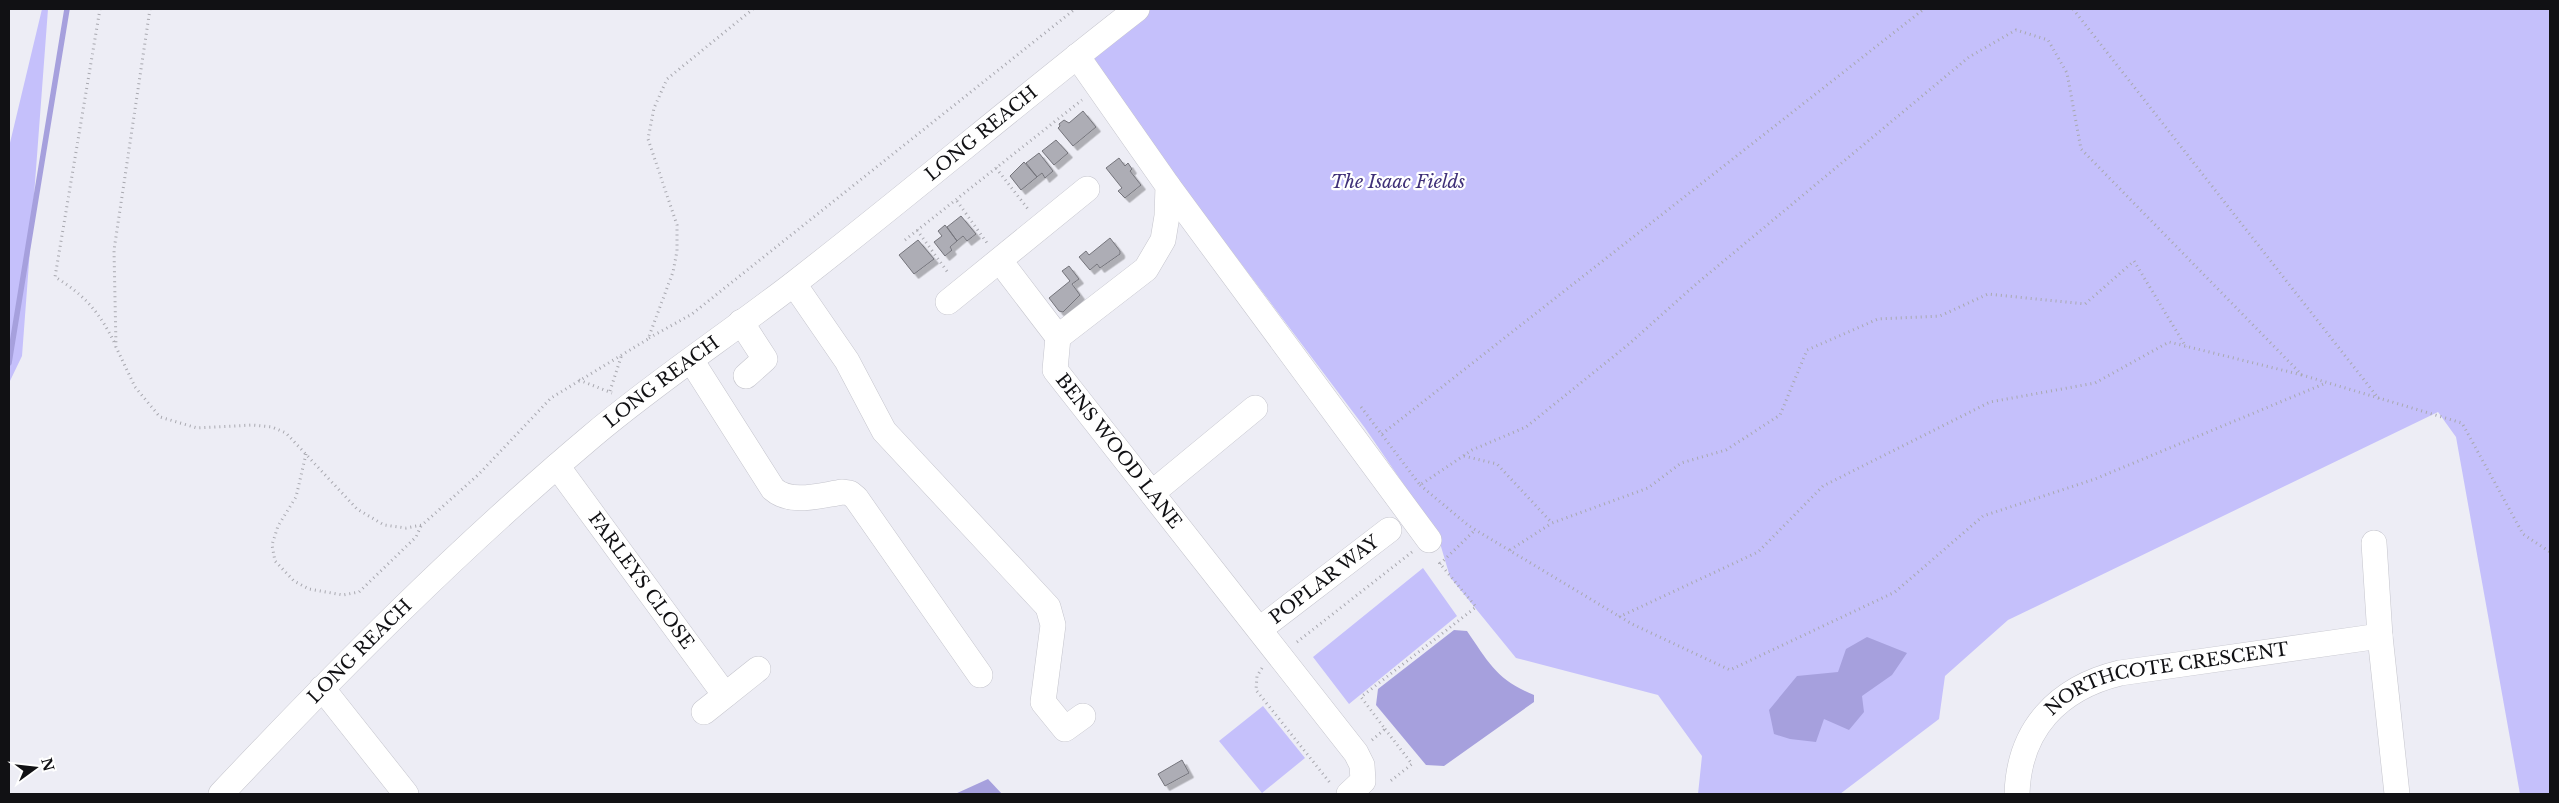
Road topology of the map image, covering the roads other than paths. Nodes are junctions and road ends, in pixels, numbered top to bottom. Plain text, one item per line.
1 (1135, 9) edge
2 (1077, 56) junction
3 (1168, 186) junction
4 (1087, 189) dead end
5 (1000, 261) junction
6 (794, 284) junction
7 (955, 297) road end
8 (741, 322) junction
9 (1058, 337) junction
10 (691, 360) junction
11 (746, 376) dead end
12 (1255, 408) dead end
13 (557, 466) junction
14 (1152, 493) junction
15 (1389, 530) dead end
16 (1426, 542) road end
17 (2374, 543) dead end
18 (1260, 629) junction
19 (2380, 636) junction
20 (758, 669) dead end
21 (980, 675) dead end
22 (322, 688) junction
23 (725, 695) junction
24 (704, 712) dead end
25 (1083, 716) dead end
26 (1341, 791) edge
27 (221, 794) edge
28 (406, 794) edge
29 (2017, 794) edge
30 (2397, 794) edge

1 - 2 street, LONG REACH
2 - 3 street
2 - 6 street, LONG REACH
3 - 9 street
3 - 16 street
4 - 5 street
5 - 7 street
5 - 9 street
6 - 8 street, LONG REACH
6 - 25 street
8 - 10 street, LONG REACH
8 - 11 street
9 - 14 street, BENS WOOD LANE
10 - 13 street, LONG REACH
10 - 21 street
12 - 14 street
13 - 22 street, LONG REACH
13 - 23 street, FARLEYS CLOSE
14 - 18 street, BENS WOOD LANE
15 - 18 street, POPLAR WAY
17 - 19 street
18 - 26 street, BENS WOOD LANE
19 - 29 street, NORTHCOTE CRESCENT
19 - 30 street
20 - 23 street
22 - 27 street, LONG REACH
22 - 28 street
23 - 24 street

